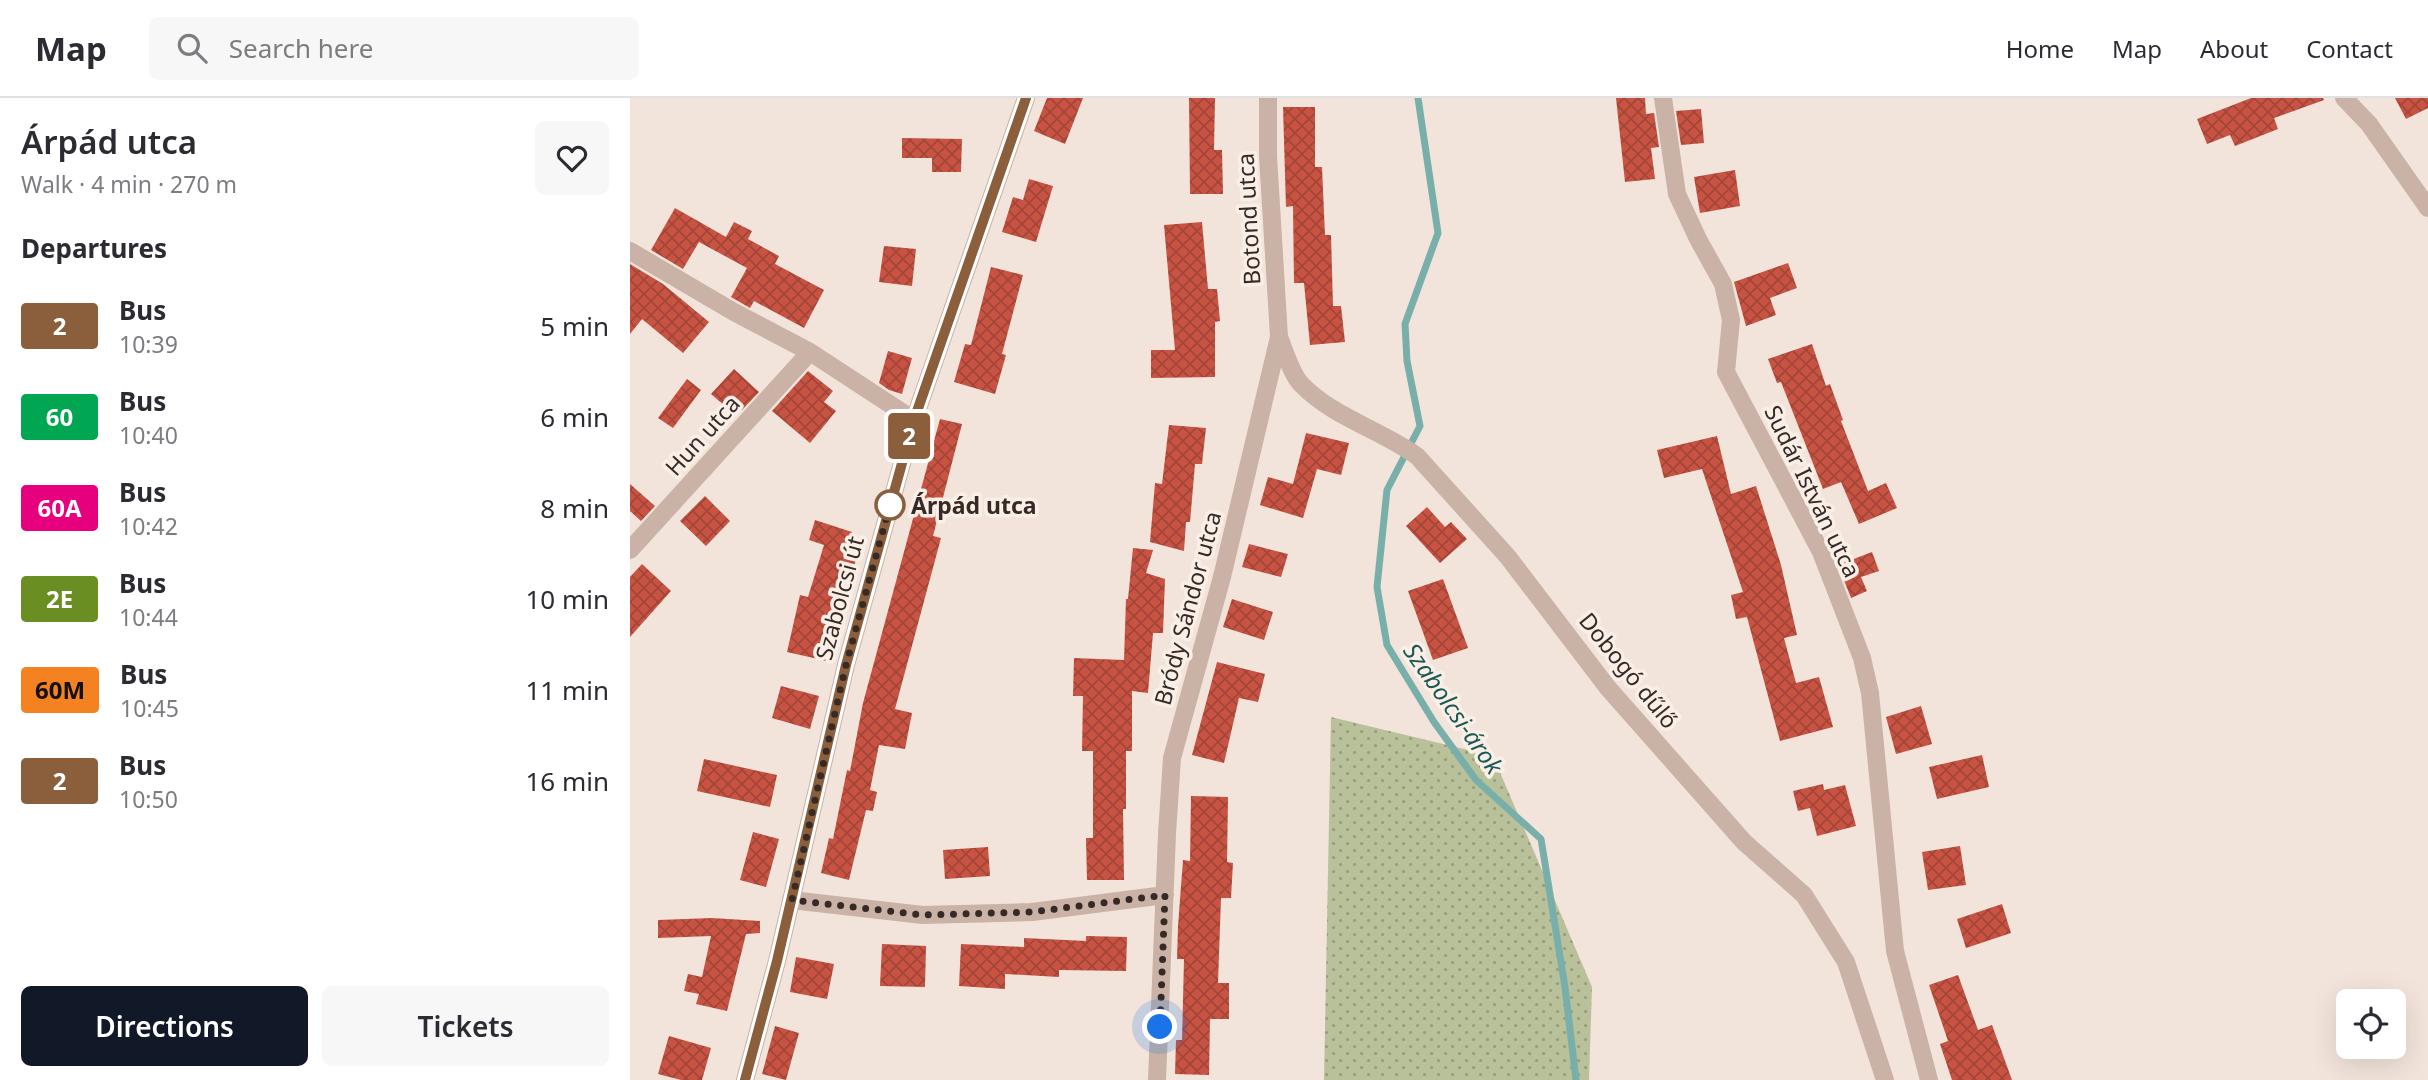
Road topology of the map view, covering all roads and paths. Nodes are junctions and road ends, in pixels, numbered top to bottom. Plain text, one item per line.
1 (1026, 98) edge
2 (1268, 98) edge
3 (1663, 98) edge
4 (2344, 98) edge
5 (2428, 208) edge
6 (630, 251) edge
7 (1279, 337) junction
8 (810, 352) junction
9 (914, 420) junction
10 (630, 550) edge
11 (1165, 895) junction
12 (792, 900) junction
13 (746, 1080) edge
14 (1157, 1080) edge
15 (1885, 1080) edge
16 (1929, 1080) edge

1 - 9 street, Szabolcsi út
2 - 7 street, Botond utca
3 - 16 street, Sudár István utca
4 - 5 street
6 - 8 street
7 - 11 street, Bródy Sándor utca
7 - 15 street, Dobogó dűlő
8 - 9 street
8 - 10 street, Hun utca
9 - 12 street, Szabolcsi út
11 - 12 street
11 - 14 street, Bródy Sándor utca
12 - 13 street, Szabolcsi út

